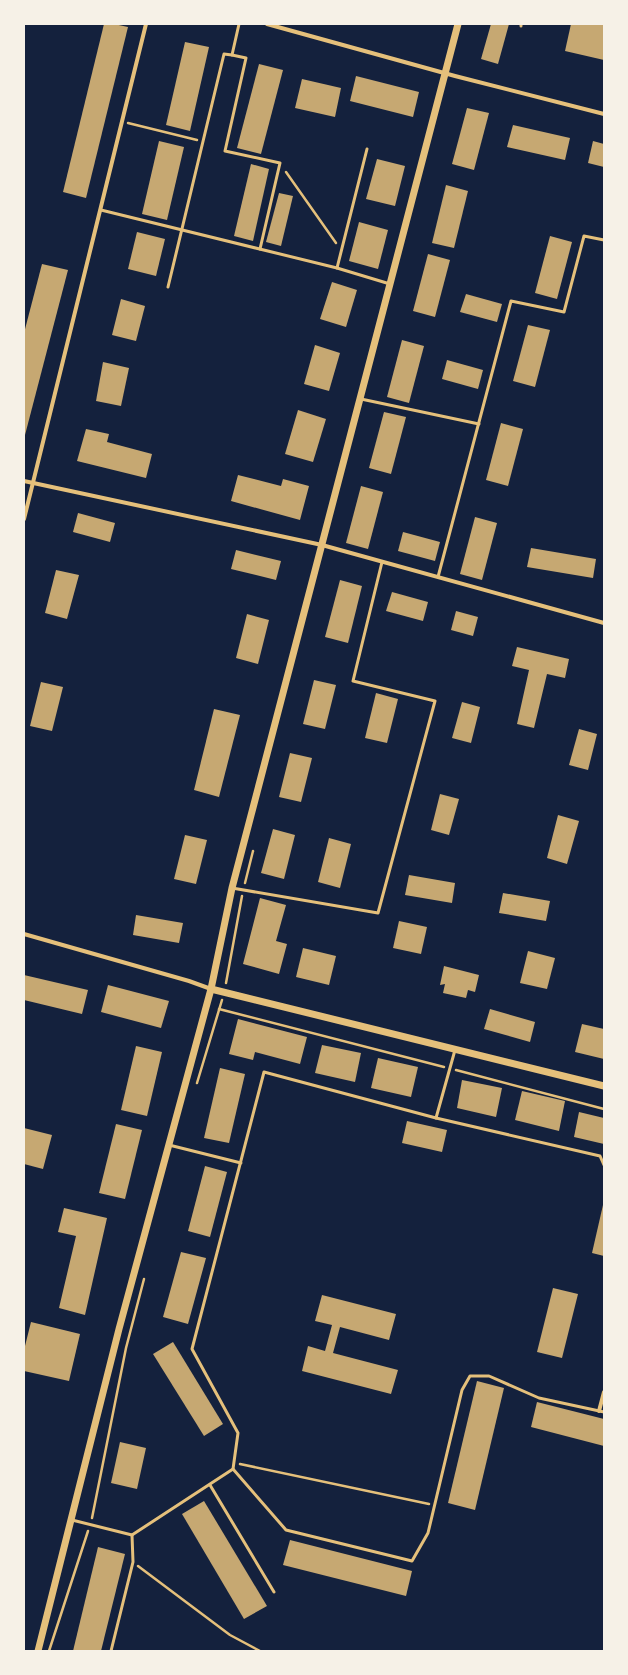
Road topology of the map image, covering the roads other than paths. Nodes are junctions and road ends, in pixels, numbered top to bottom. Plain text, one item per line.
1 (146, 24) edge
2 (239, 24) edge
3 (266, 24) edge
4 (458, 24) edge
5 (232, 55) junction
6 (445, 73) junction
7 (604, 114) edge
8 (367, 149) dead end
9 (101, 210) junction
10 (182, 230) junction
11 (604, 240) edge
12 (260, 249) junction
13 (337, 268) junction
14 (391, 284) junction
15 (168, 287) dead end
16 (360, 398) junction
17 (479, 424) junction
18 (24, 481) edge
19 (33, 483) junction
20 (24, 519) edge
21 (322, 545) junction
22 (382, 562) junction
23 (438, 577) junction
24 (604, 624) edge
25 (232, 888) junction
26 (24, 934) edge
27 (211, 989) junction
28 (456, 1048) junction
29 (604, 1086) edge
30 (436, 1118) junction
31 (168, 1145) junction
32 (241, 1163) junction
33 (604, 1164) edge
34 (604, 1392) edge
35 (602, 1411) edge
36 (233, 1469) junction
37 (210, 1486) junction
38 (72, 1520) junction
39 (132, 1535) junction
40 (274, 1592) dead end
41 (38, 1651) edge
42 (111, 1651) edge

1 - 9 street
2 - 5 lane
3 - 6 street
4 - 6 street
5 - 10 lane
5 - 12 lane
6 - 7 street
6 - 14 street
8 - 13 lane
9 - 10 lane
9 - 19 street
10 - 12 lane
10 - 15 lane
11 - 17 lane
12 - 13 lane
13 - 14 lane
14 - 16 street
16 - 17 lane
16 - 21 street
17 - 23 lane
18 - 19 street
19 - 20 street
19 - 21 street
21 - 22 street
21 - 25 street
22 - 23 street
22 - 25 lane
23 - 24 street
25 - 27 street
26 - 27 street
27 - 28 street
27 - 31 street
28 - 29 street
28 - 30 lane
30 - 32 lane
30 - 33 lane
31 - 32 lane
31 - 38 street
32 - 36 lane
34 - 35 street
35 - 36 lane
36 - 37 lane
37 - 39 lane
37 - 40 lane
38 - 39 lane
38 - 41 street
39 - 42 lane

